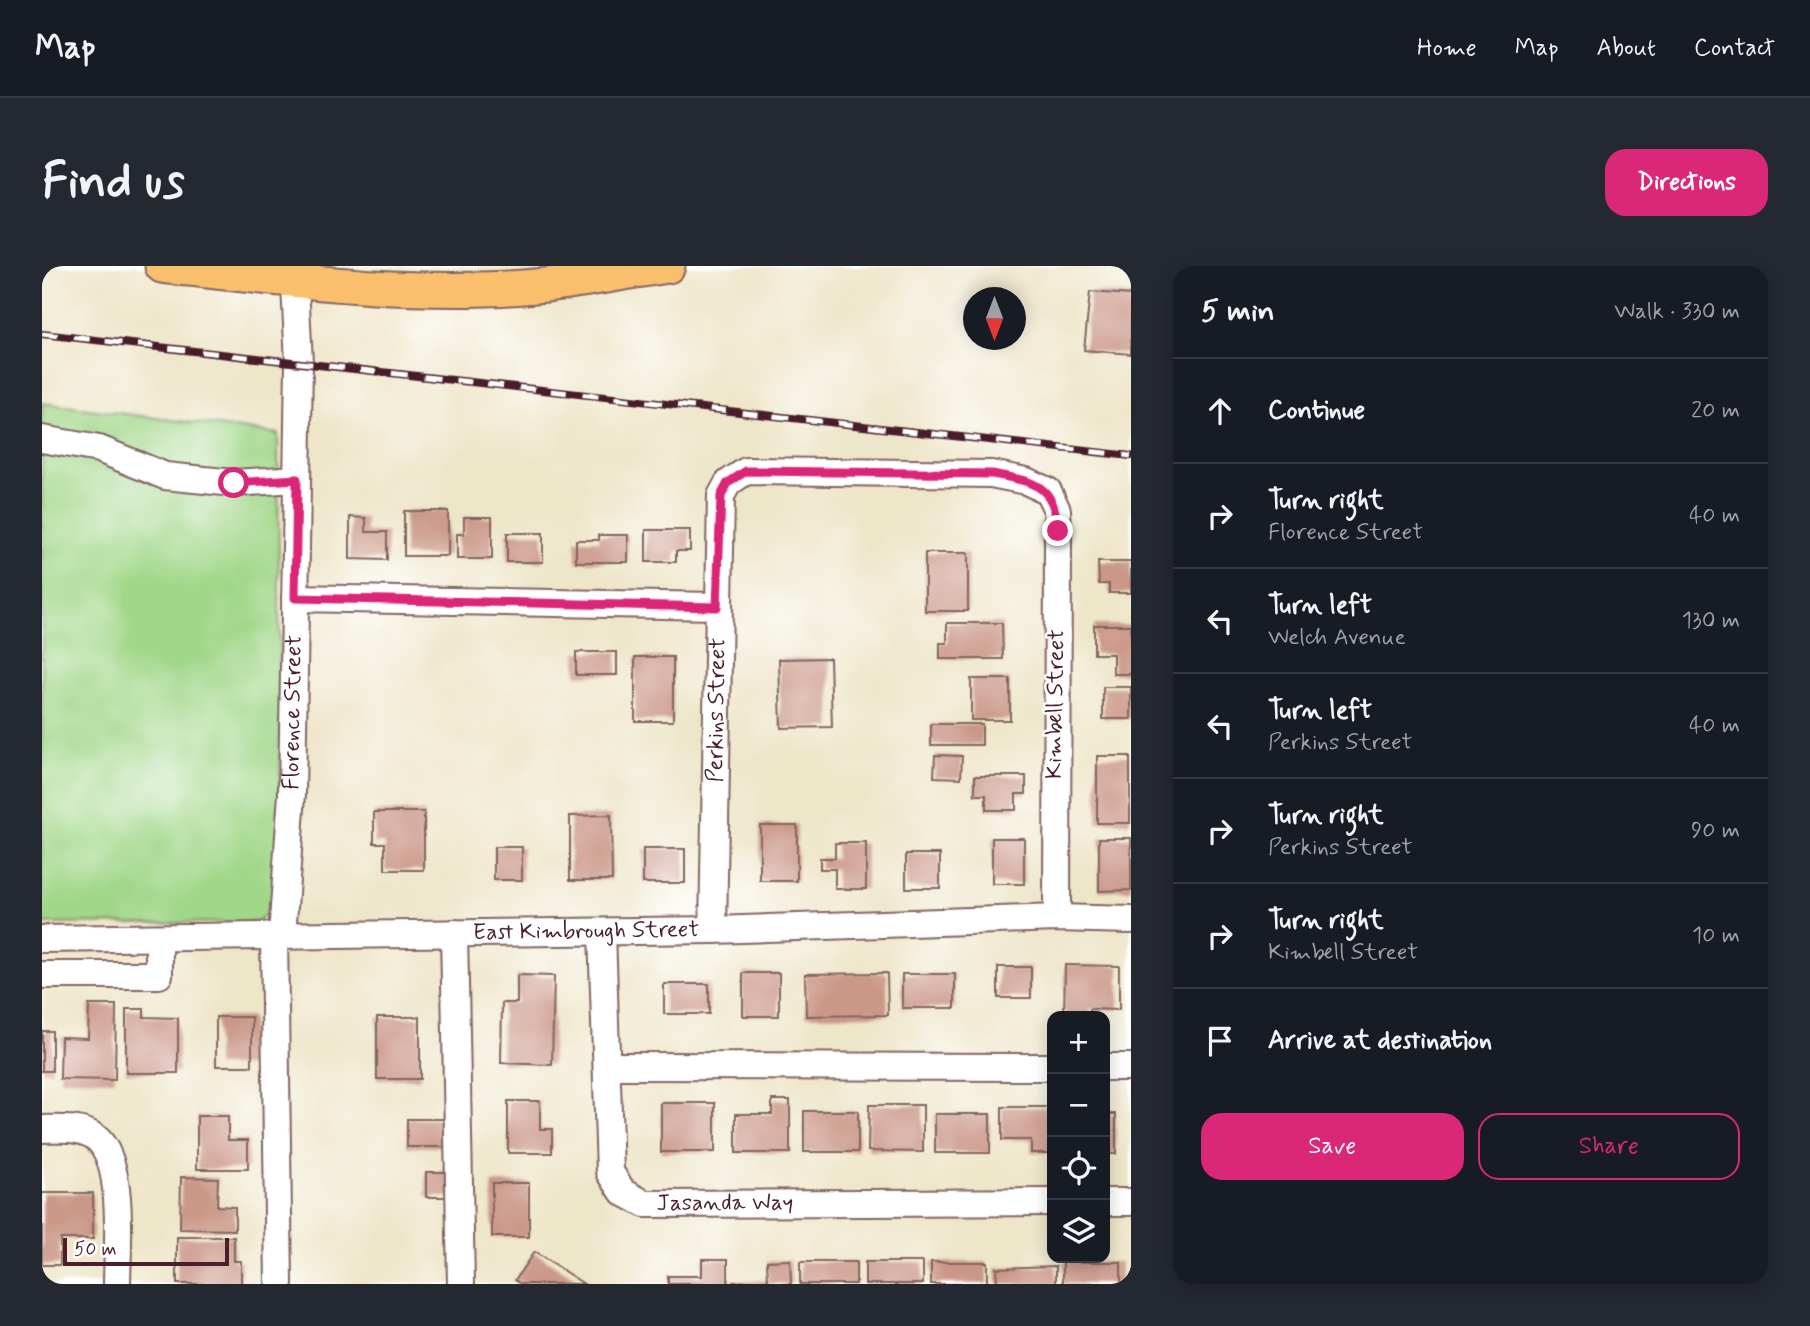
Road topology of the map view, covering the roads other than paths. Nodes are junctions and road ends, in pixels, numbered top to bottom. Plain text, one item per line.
1 (162, 266) edge
2 (668, 266) edge
3 (294, 273) edge
4 (500, 276) edge
5 (42, 439) edge
6 (297, 479) junction
7 (1048, 491) joint
8 (295, 598) junction
9 (717, 607) junction
10 (1057, 918) junction
11 (1131, 920) edge
12 (713, 930) junction
13 (602, 932) junction
14 (454, 933) junction
15 (278, 936) junction
16 (159, 937) junction
17 (42, 939) edge
18 (42, 975) edge
19 (607, 1066) junction
20 (1047, 1067) edge
21 (1110, 1067) edge
22 (1131, 1067) edge
23 (42, 1129) edge
24 (1047, 1202) edge
25 (1110, 1202) edge
26 (1131, 1202) edge
27 (117, 1284) edge
28 (279, 1284) edge
29 (461, 1284) edge

1 - 3 main road
2 - 4 main road
3 - 4 main road
3 - 6 street, Florence Street
3 - 6 street
5 - 6 street
6 - 8 street, Florence Street
7 - 9 street, Perkins Street
7 - 10 street, Kimbell Street
8 - 9 street
8 - 15 street, Florence Street
9 - 12 street, Perkins Street
10 - 11 street, East Kimbrough Street
10 - 12 street, East Kimbrough Street
12 - 13 street, East Kimbrough Street
13 - 14 street, East Kimbrough Street
13 - 19 street, Jasanda Way
14 - 15 street, East Kimbrough Street
14 - 29 street
15 - 16 street, East Kimbrough Street
15 - 28 street, Florence Street
16 - 17 street, East Kimbrough Street
16 - 18 street
19 - 20 street
19 - 24 street, Jasanda Way
21 - 22 street
23 - 27 street
25 - 26 street

